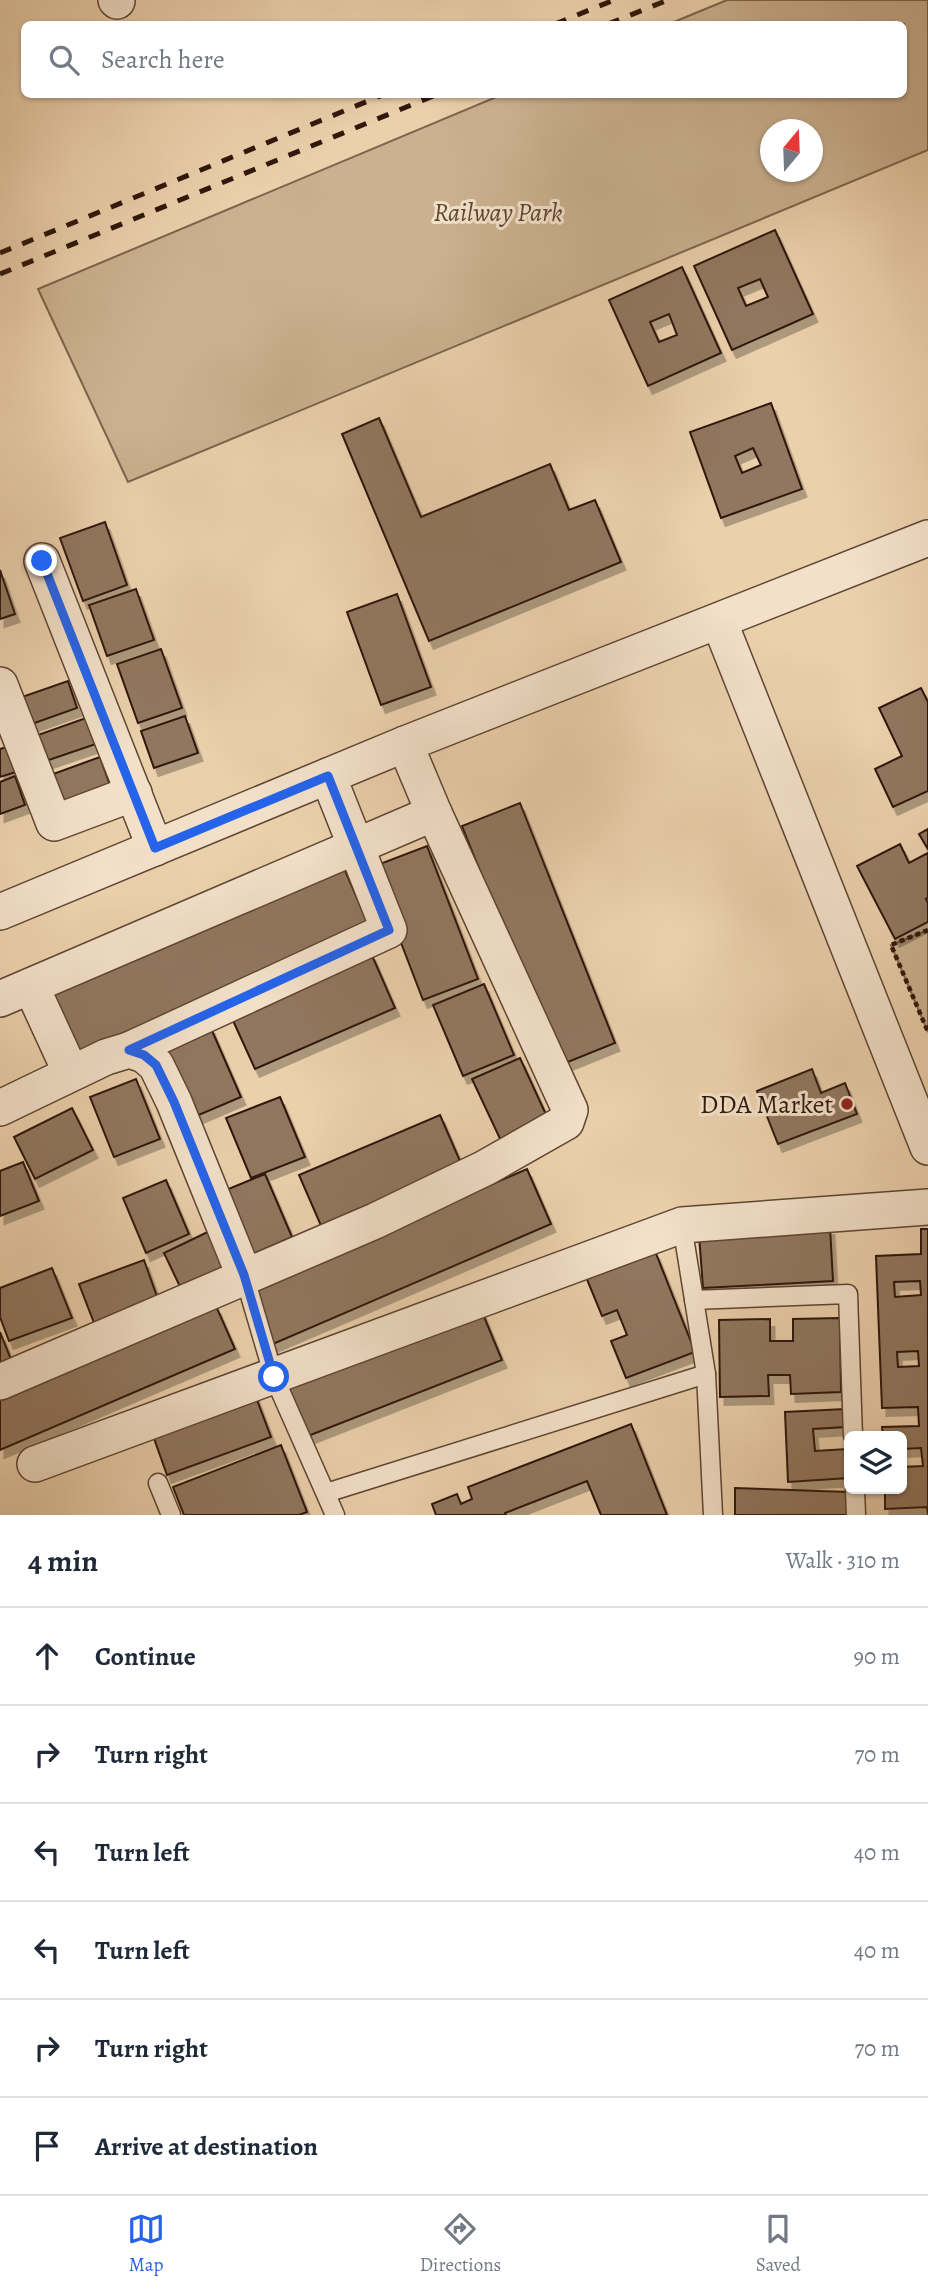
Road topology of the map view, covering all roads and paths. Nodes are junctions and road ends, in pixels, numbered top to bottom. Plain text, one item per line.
1 (928, 538) edge
2 (42, 561) dead end
3 (719, 621) junction
4 (0, 685) edge
5 (405, 744) junction
6 (328, 776) junction
7 (134, 793) junction
8 (434, 813) junction
9 (356, 846) junction
10 (155, 848) junction
11 (0, 912) edge
12 (928, 930) edge
13 (15, 993) edge
14 (928, 1032) edge
15 (129, 1050) junction
16 (71, 1073) junction
17 (0, 1108) edge
18 (928, 1147) edge
19 (928, 1207) edge
20 (682, 1225) junction
21 (244, 1275) junction
22 (694, 1300) junction
23 (706, 1374) junction
24 (274, 1377) junction
25 (0, 1382) edge
26 (853, 1431) edge
27 (36, 1464) dead end
28 (158, 1483) dead end
29 (326, 1493) junction
30 (855, 1494) edge
31 (171, 1515) edge
32 (335, 1515) edge
33 (713, 1515) edge
34 (856, 1515) edge

1 - 3 street
2 - 7 street
3 - 5 street
3 - 18 street
4 - 7 street
5 - 6 street
5 - 8 street
6 - 9 street
6 - 10 street
7 - 10 street
8 - 9 street
8 - 21 street
9 - 13 street
9 - 15 street
10 - 11 street
12 - 14 path
13 - 16 street
15 - 16 street
15 - 21 street
16 - 17 street
19 - 20 street
20 - 22 lane
20 - 24 street
21 - 24 lane
21 - 25 street
22 - 23 lane
22 - 26 lane
23 - 29 lane
23 - 33 lane
24 - 27 street
24 - 29 lane
28 - 31 lane
29 - 32 lane
30 - 34 lane

